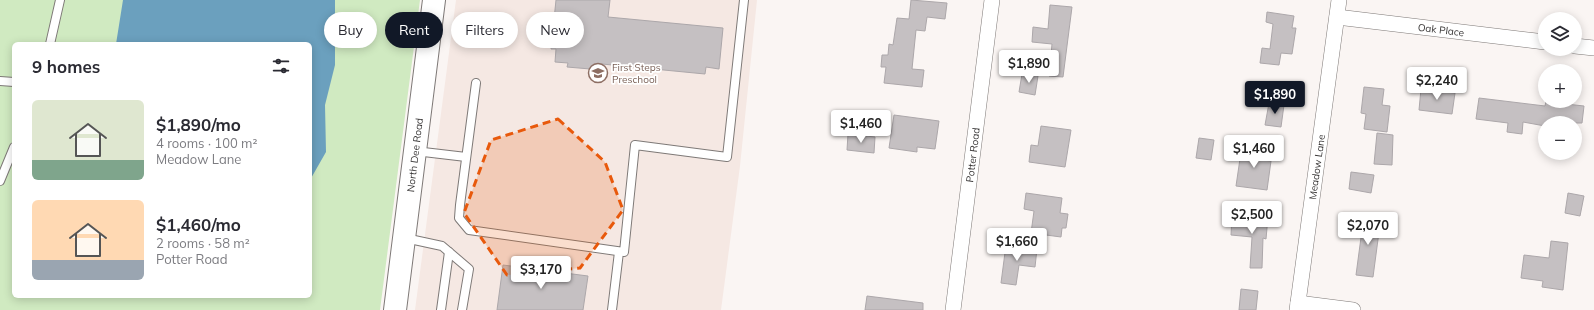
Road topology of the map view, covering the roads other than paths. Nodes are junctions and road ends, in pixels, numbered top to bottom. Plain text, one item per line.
1 (60, 0) edge
2 (434, 0) edge
3 (744, 0) edge
4 (992, 0) edge
5 (1339, 0) edge
6 (1337, 17) junction
7 (1538, 41) edge
8 (50, 42) edge
9 (1582, 47) edge
10 (1594, 48) edge
11 (0, 81) edge
12 (12, 82) edge
13 (476, 83) dead end
14 (415, 151) junction
15 (12, 152) edge
16 (466, 157) junction
17 (0, 181) edge
18 (404, 238) junction
19 (449, 252) junction
20 (619, 252) junction
21 (1298, 306) edge
22 (395, 310) edge
23 (441, 310) edge
24 (462, 310) edge
25 (612, 310) edge
26 (953, 310) edge
27 (1353, 310) edge

1 - 8 lane
2 - 14 street, North Dee Road
3 - 20 lane
4 - 26 street, Potter Road
5 - 6 street, Meadow Lane
6 - 7 street, Oak Place
6 - 21 street, Meadow Lane
9 - 10 street
11 - 12 lane
13 - 16 lane
14 - 16 lane
14 - 18 street, North Dee Road
15 - 17 lane
16 - 20 lane
18 - 19 lane
18 - 22 street, North Dee Road
19 - 23 lane
19 - 24 lane
20 - 25 lane
21 - 27 street

